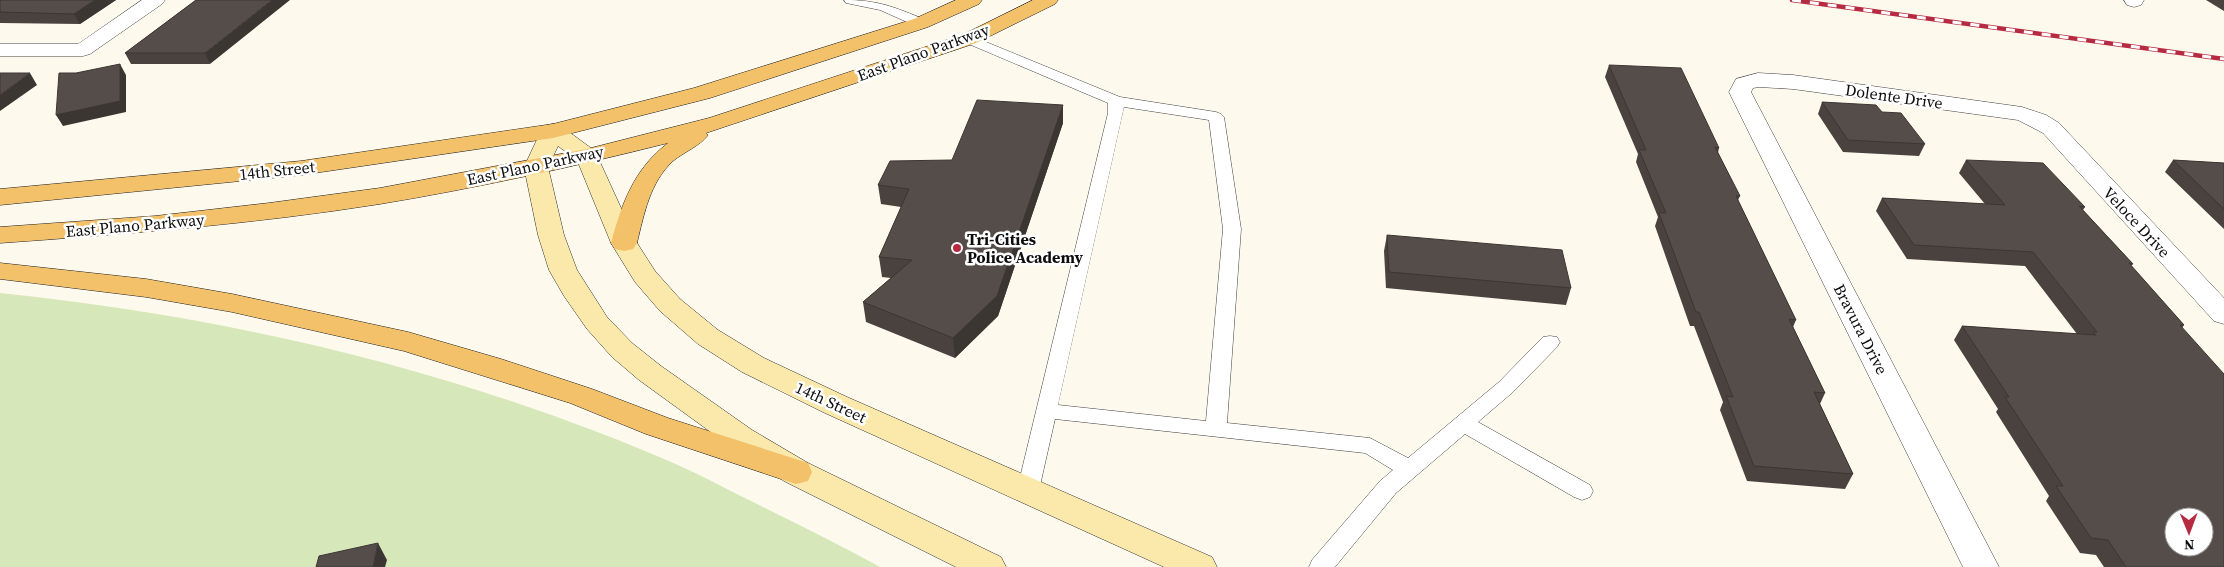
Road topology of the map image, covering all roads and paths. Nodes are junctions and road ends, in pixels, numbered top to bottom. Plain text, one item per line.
1 (155, 0) edge
2 (851, 0) edge
3 (972, 0) edge
4 (1048, 0) edge
5 (884, 4) edge
6 (921, 23) junction
7 (969, 39) junction
8 (0, 50) edge
9 (1740, 92) joint
10 (1116, 101) junction
11 (717, 123) junction
12 (2051, 128) joint
13 (554, 131) junction
14 (587, 156) junction
15 (536, 166) junction
16 (0, 198) edge
17 (0, 236) edge
18 (624, 243) junction
19 (0, 271) edge
20 (2224, 316) edge
21 (1550, 342) dead end
22 (1046, 411) junction
23 (1463, 423) junction
24 (1216, 430) junction
25 (1410, 469) junction
26 (796, 472) junction
27 (1028, 490) junction
28 (1582, 491) dead end
29 (988, 567) edge
30 (1199, 567) edge
31 (1321, 567) edge
32 (1981, 567) edge

1 - 8 street
2 - 5 lane
3 - 6 main road, East Plano Parkway
4 - 7 main road, East Plano Parkway
5 - 6 lane
6 - 7 main road
6 - 13 main road, East Plano Parkway
7 - 10 lane
7 - 11 main road, East Plano Parkway
9 - 12 street, Dolente Drive
9 - 32 street, Bravura Drive
10 - 22 lane
10 - 24 lane
11 - 14 main road, East Plano Parkway
11 - 18 main road
12 - 20 street, Veloce Drive
13 - 14 main road, 14th Street
13 - 15 main road
13 - 16 main road, 14th Street
14 - 15 main road, East Plano Parkway
14 - 18 main road, 14th Street
15 - 17 main road, East Plano Parkway
15 - 26 main road
18 - 27 main road, 14th Street
19 - 26 main road
21 - 23 lane
22 - 24 lane
22 - 27 lane
23 - 25 lane
23 - 28 lane
24 - 25 lane
25 - 31 lane
26 - 29 main road
27 - 30 main road, 14th Street

